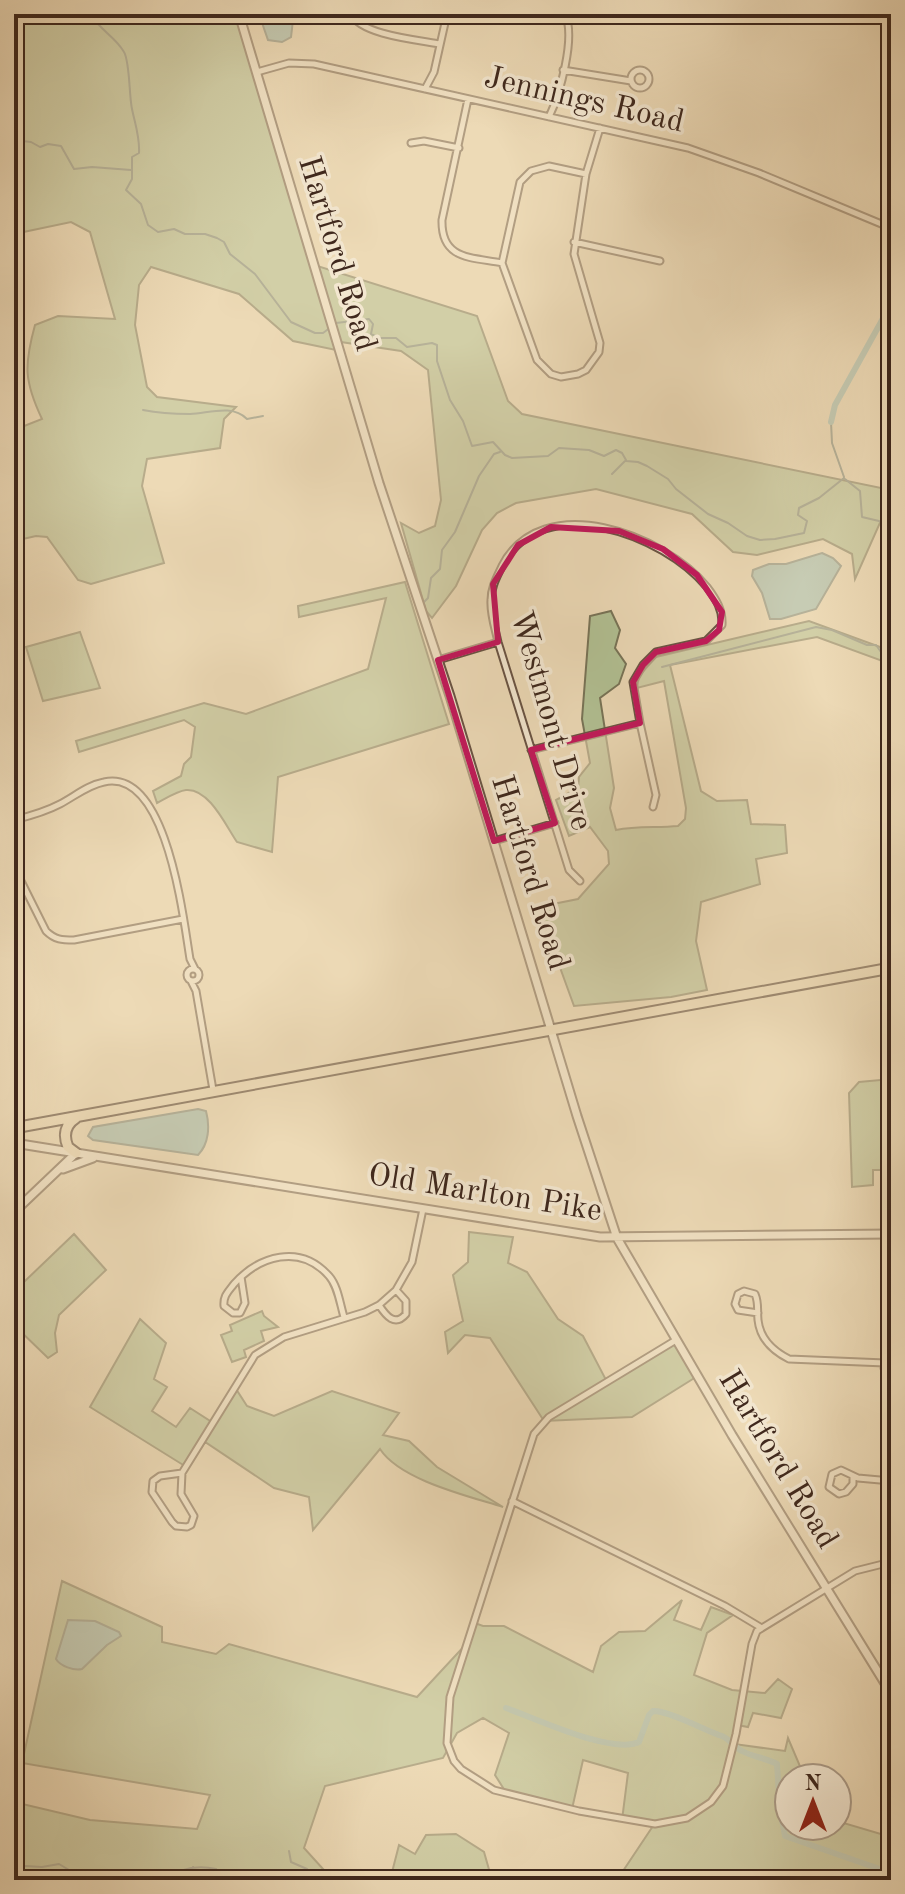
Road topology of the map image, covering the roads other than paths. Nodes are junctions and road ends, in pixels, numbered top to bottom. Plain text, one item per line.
1 (239, 14) edge
2 (334, 14) edge
3 (447, 14) edge
4 (565, 14) edge
5 (352, 16) edge
6 (440, 44) junction
7 (563, 70) junction
8 (257, 72) junction
9 (631, 81) dead end
10 (425, 89) junction
11 (468, 99) junction
12 (549, 117) junction
13 (600, 128) junction
14 (411, 143) dead end
15 (459, 148) junction
16 (586, 174) junction
17 (891, 228) edge
18 (574, 242) junction
19 (660, 261) dead end
20 (502, 263) junction
21 (498, 642) junction
22 (438, 660) junction
23 (640, 723) junction
24 (531, 750) junction
25 (653, 807) dead end
26 (14, 811) edge
27 (15, 820) edge
28 (555, 823) junction
29 (494, 841) junction
30 (14, 867) edge
31 (580, 881) dead end
32 (183, 919) junction
33 (891, 968) edge
34 (191, 970) junction
35 (194, 980) junction
36 (552, 1030) junction
37 (213, 1091) junction
38 (80, 1116) junction
39 (14, 1128) edge
40 (14, 1143) edge
41 (55, 1149) junction
42 (76, 1153) junction
43 (103, 1157) junction
44 (58, 1172) junction
45 (423, 1209) junction
46 (14, 1212) edge
47 (891, 1234) edge
48 (617, 1238) junction
49 (241, 1277) junction
50 (396, 1290) junction
51 (379, 1305) junction
52 (758, 1313) junction
53 (344, 1317) junction
54 (891, 1339) edge
55 (676, 1340) junction
56 (885, 1363) junction
57 (891, 1396) edge
58 (182, 1473) junction
59 (853, 1477) junction
60 (891, 1481) edge
61 (512, 1501) junction
62 (891, 1562) edge
63 (827, 1588) junction
64 (760, 1627) junction
65 (891, 1693) edge

1 - 8 street, Hartford Road
2 - 5 street
3 - 6 street
4 - 7 street
5 - 6 street
6 - 10 street
7 - 9 street
7 - 12 street
8 - 10 street, Jennings Road
8 - 22 street, Hartford Road
10 - 11 street, Jennings Road
11 - 12 street, Jennings Road
11 - 15 street
12 - 13 street, Jennings Road
13 - 16 street
13 - 17 street, Jennings Road
14 - 15 street
15 - 20 street
16 - 18 street
16 - 20 street
18 - 19 street
18 - 20 street
21 - 22 street
21 - 23 street, Westmont Drive
21 - 24 street, Westmont Drive
22 - 29 street, Hartford Road
23 - 24 street
23 - 25 street, Westmont Drive
24 - 28 street, Westmont Drive
26 - 27 street
27 - 32 street
28 - 29 street
28 - 31 street, Westmont Drive
29 - 36 street, Hartford Road
30 - 32 street
32 - 34 street
33 - 36 highway
34 - 35 street
34 - 35 street
35 - 37 street
36 - 37 highway
36 - 48 street, Hartford Road
37 - 38 highway
38 - 39 highway
38 - 42 highway
40 - 41 street, Old Marlton Pike
41 - 42 street, Old Marlton Pike
41 - 44 street
42 - 43 street, Old Marlton Pike
42 - 44 street
43 - 44 street
43 - 45 street, Old Marlton Pike
44 - 46 street
45 - 48 street, Old Marlton Pike
45 - 50 street
47 - 48 street, Old Marlton Pike
48 - 55 street, Hartford Road
49 - 49 street
49 - 53 street
50 - 51 street
50 - 51 street
51 - 53 street
52 - 52 street
52 - 56 street
53 - 58 street
54 - 56 street
55 - 61 street
55 - 63 street, Hartford Road
56 - 57 street
58 - 58 street
59 - 59 street
59 - 60 street
61 - 64 street
61 - 64 street
62 - 63 street
63 - 64 street
63 - 65 street, Hartford Road

